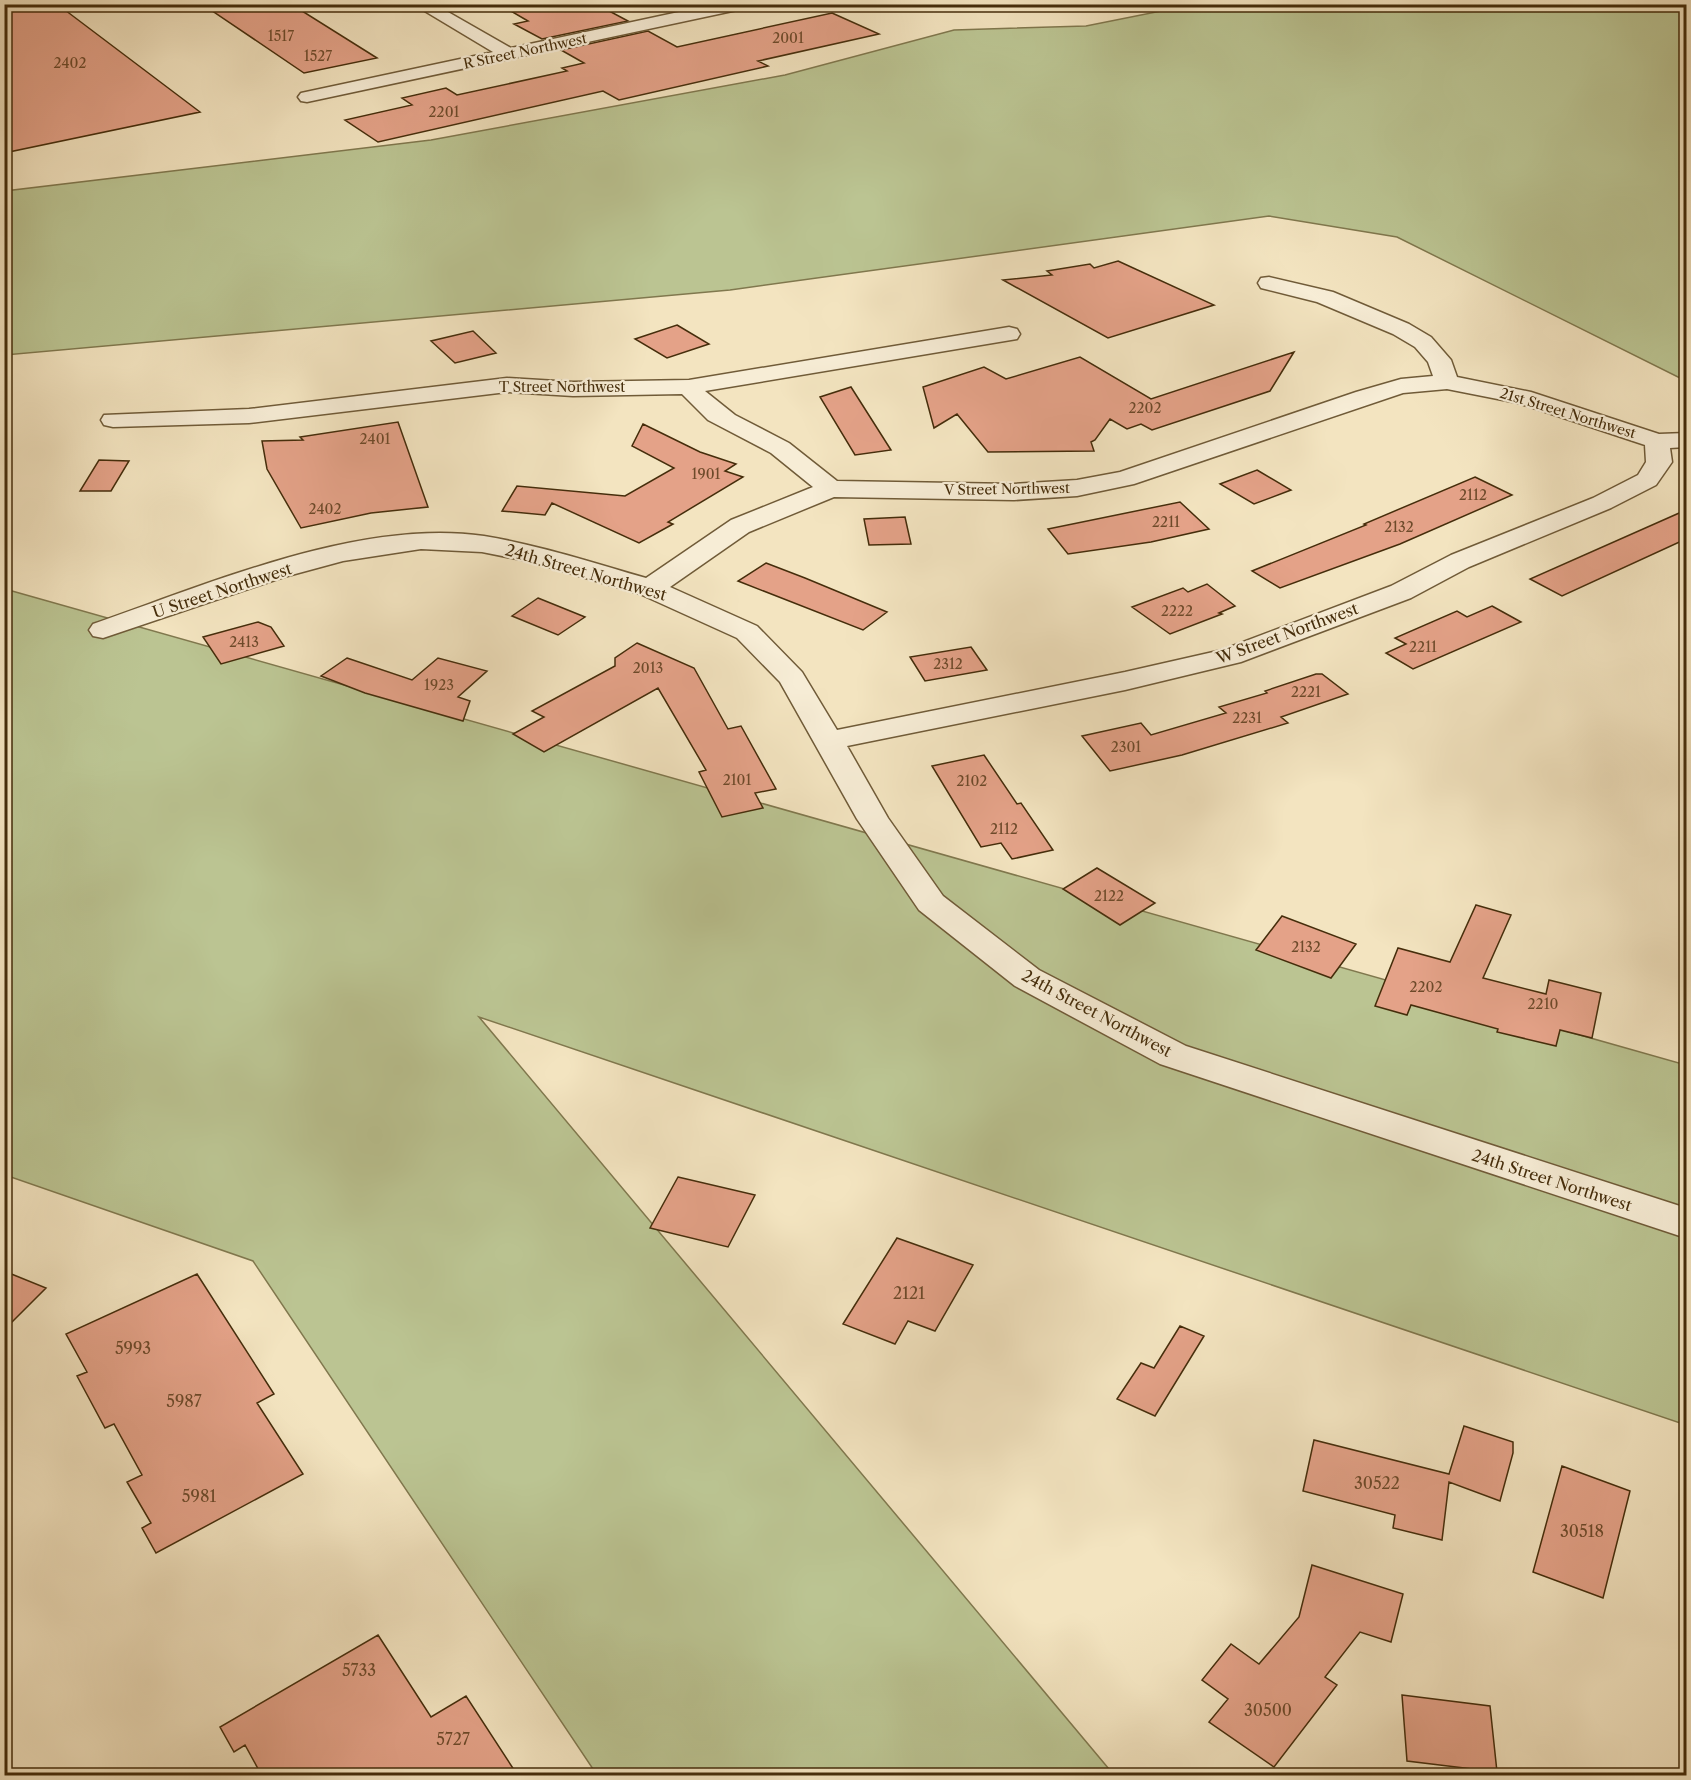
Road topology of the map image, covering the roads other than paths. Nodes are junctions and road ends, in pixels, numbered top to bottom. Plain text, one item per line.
1 (421, 4) edge
2 (742, 4) edge
3 (509, 54) junction
4 (307, 97) dead end
5 (1269, 283) dead end
6 (1009, 334) dead end
7 (1446, 382) junction
8 (688, 387) junction
9 (113, 420) dead end
10 (1686, 440) edge
11 (1657, 441) junction
12 (831, 489) junction
13 (342, 553) joint
14 (650, 588) junction
15 (103, 630) dead end
16 (829, 741) junction
17 (1686, 1223) edge

1 - 3 street
2 - 3 street, R Street Northwest
3 - 4 street, R Street Northwest
5 - 7 street
6 - 8 street, T Street Northwest
7 - 11 street, 21st Street Northwest
7 - 12 street, V Street Northwest
8 - 9 street, T Street Northwest
8 - 12 street
10 - 11 street, 21st Street Northwest
11 - 16 street, W Street Northwest
12 - 14 street, V Street Northwest
13 - 14 street, 24th Street Northwest
13 - 15 street, U Street Northwest
14 - 16 street, 24th Street Northwest
16 - 17 street, 24th Street Northwest

